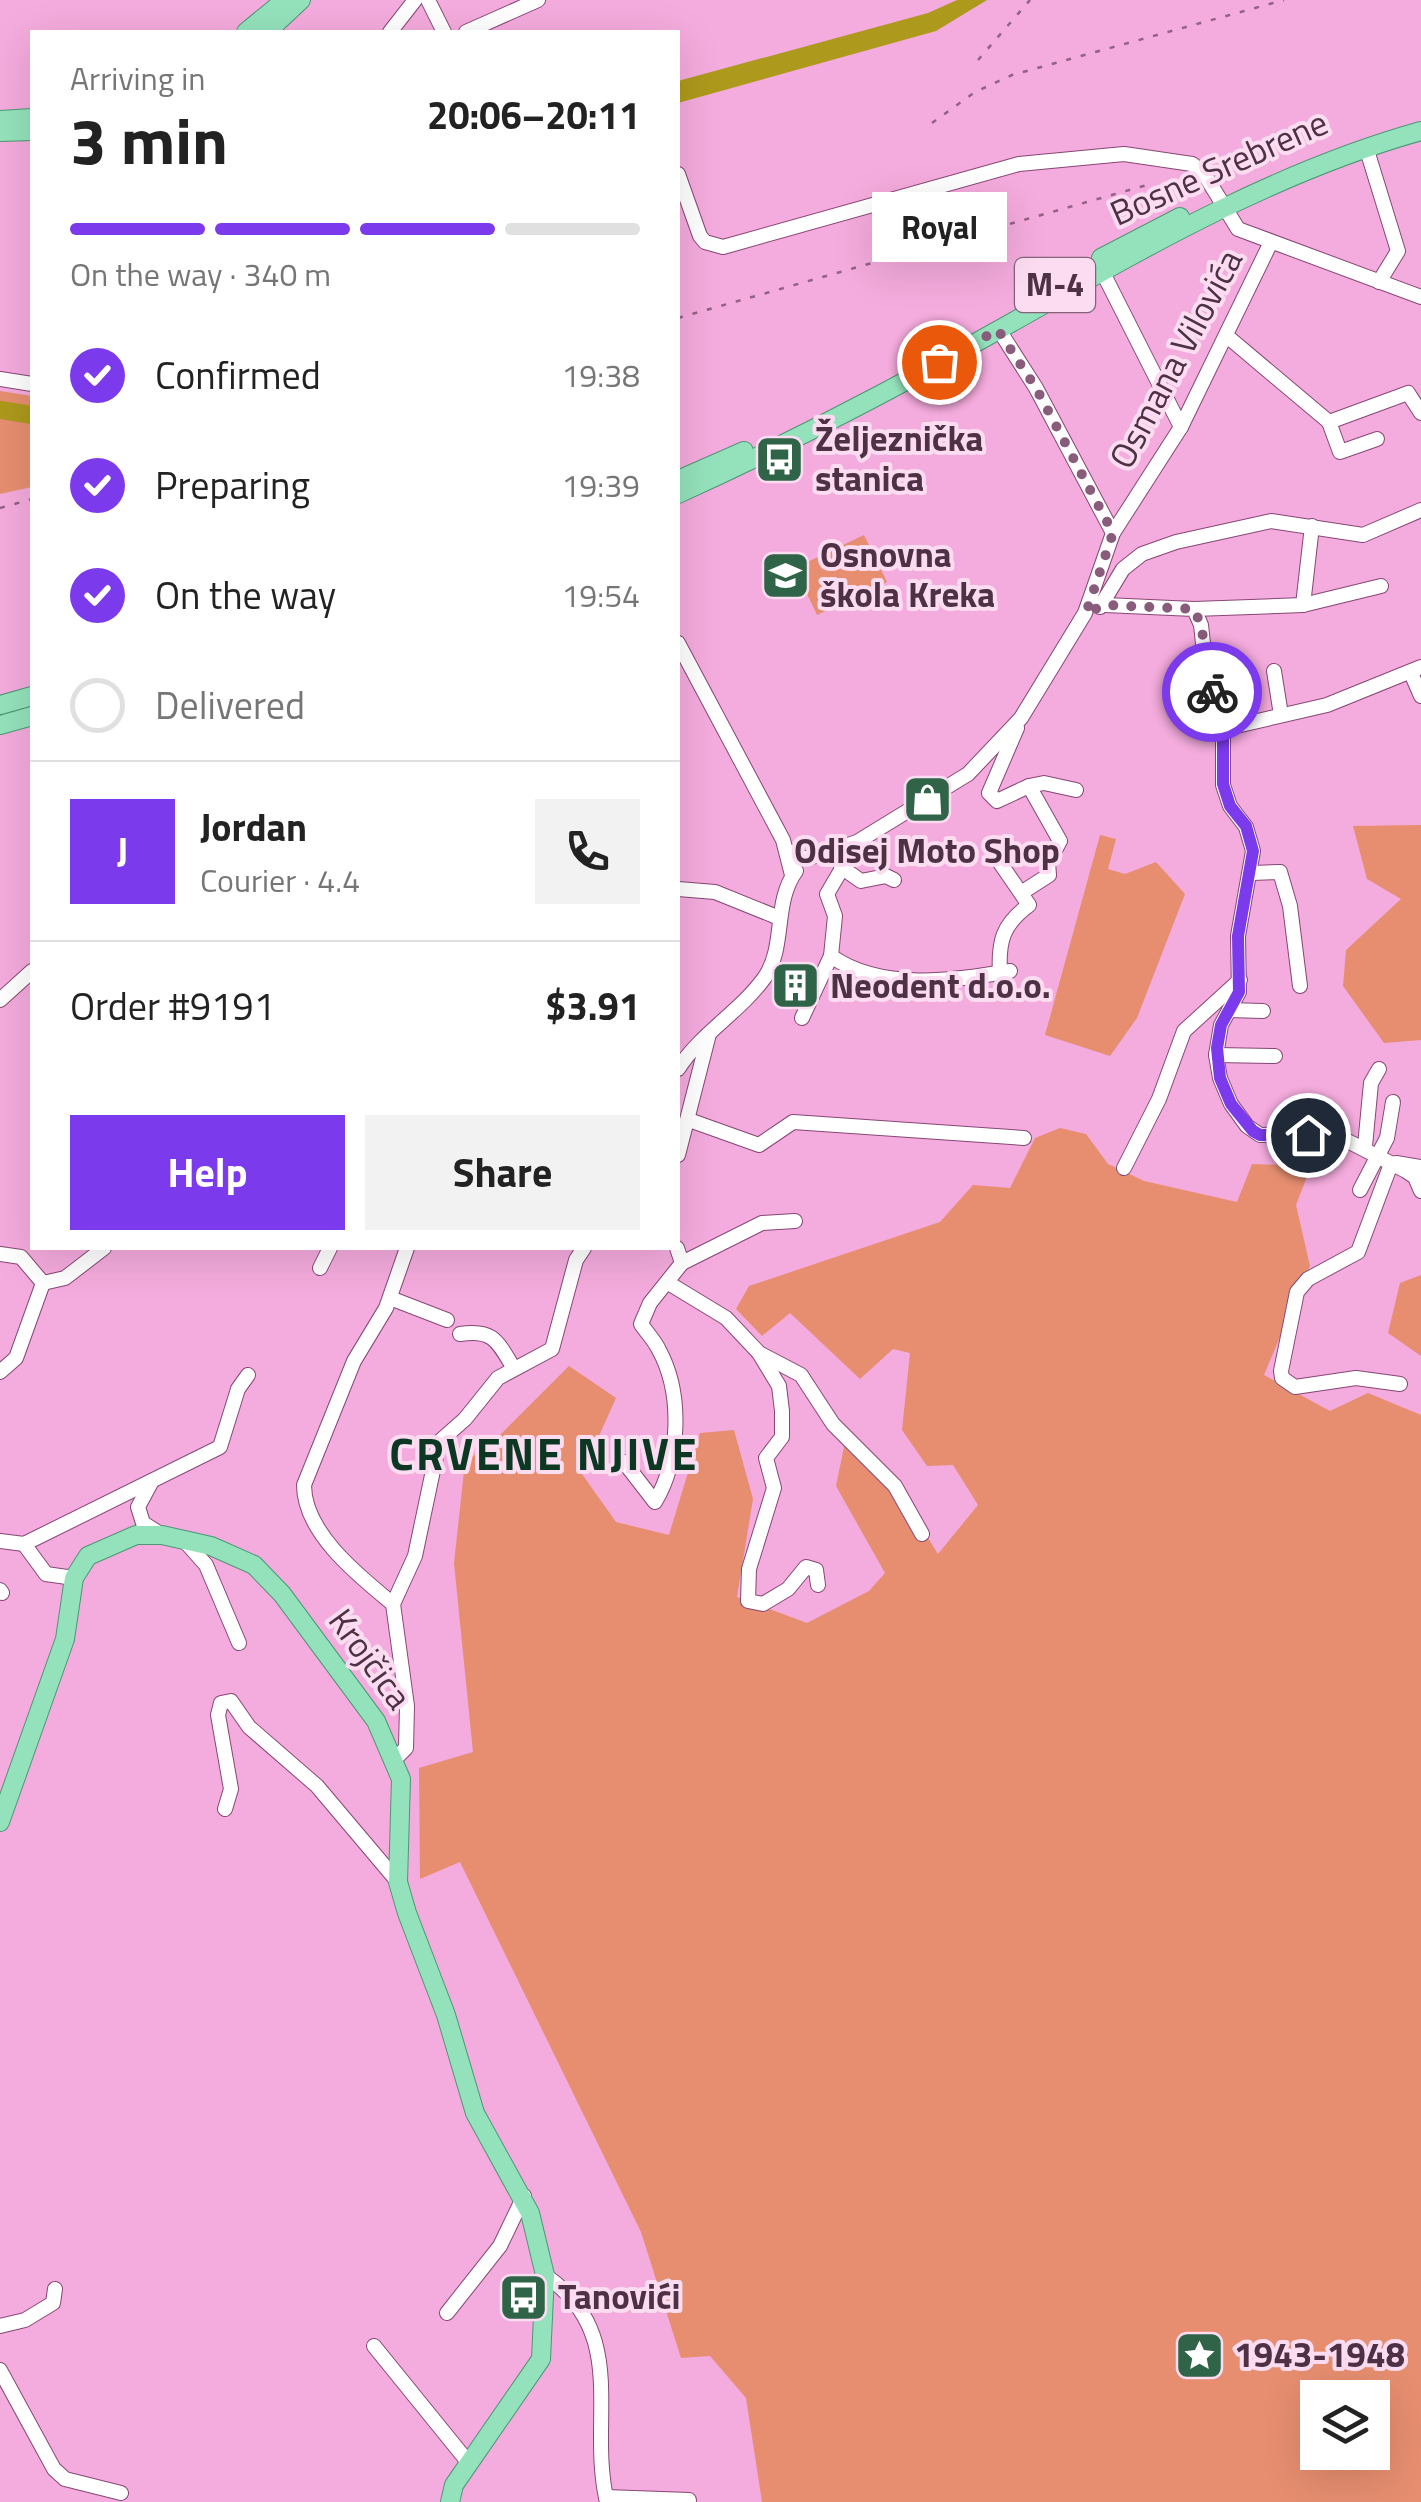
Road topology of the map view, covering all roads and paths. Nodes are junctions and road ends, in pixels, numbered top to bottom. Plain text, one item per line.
1 (285, 0) edge
2 (301, 0) edge
3 (415, 0) edge
4 (428, 0) edge
5 (538, 0) edge
6 (248, 30) edge
7 (269, 30) edge
8 (392, 30) edge
9 (443, 30) edge
10 (470, 30) edge
11 (30, 118) edge
12 (0, 120) edge
13 (1421, 120) edge
14 (30, 131) edge
15 (1421, 131) edge
16 (0, 132) edge
17 (1366, 146) junction
18 (680, 180) edge
19 (1221, 203) junction
20 (1271, 242) junction
21 (1102, 271) junction
22 (1379, 282) junction
23 (1421, 297) edge
24 (998, 330) junction
25 (1228, 337) junction
26 (0, 379) edge
27 (30, 384) edge
28 (1421, 413) edge
29 (1329, 422) junction
30 (1181, 427) junction
31 (1377, 440) dead end
32 (680, 479) edge
33 (680, 493) edge
34 (1421, 510) edge
35 (1312, 526) junction
36 (1113, 533) junction
37 (1381, 586) dead end
38 (1105, 605) junction
39 (1302, 605) junction
40 (1194, 609) junction
41 (1086, 613) junction
42 (680, 647) edge
43 (1416, 670) edge
44 (1274, 671) dead end
45 (1421, 696) edge
46 (30, 697) edge
47 (0, 705) edge
48 (1281, 715) junction
49 (30, 717) edge
50 (1021, 718) junction
51 (0, 725) edge
52 (1223, 729) junction
53 (1028, 786) junction
54 (1076, 790) dead end
55 (857, 842) junction
56 (788, 851) junction
57 (996, 857) dead end
58 (806, 859) junction
59 (840, 867) junction
60 (1252, 873) junction
61 (792, 875) junction
62 (894, 880) dead end
63 (680, 889) edge
64 (1021, 893) junction
65 (777, 916) junction
66 (831, 956) junction
67 (30, 973) edge
68 (1240, 980) junction
69 (1300, 986) dead end
70 (0, 1000) edge
71 (1230, 1010) junction
72 (1264, 1011) dead end
73 (802, 1018) dead end
74 (710, 1028) junction
75 (1216, 1055) junction
76 (1275, 1056) dead end
77 (680, 1066) edge
78 (1379, 1069) dead end
79 (1393, 1102) dead end
80 (689, 1120) junction
81 (1024, 1138) dead end
82 (680, 1149) edge
83 (1377, 1155) junction
84 (1421, 1167) edge
85 (1124, 1168) dead end
86 (1360, 1190) dead end
87 (1421, 1191) edge
88 (795, 1221) dead end
89 (101, 1250) edge
90 (329, 1250) edge
91 (406, 1250) edge
92 (583, 1250) edge
93 (678, 1250) edge
94 (0, 1254) edge
95 (682, 1263) junction
96 (320, 1268) dead end
97 (44, 1283) junction
98 (670, 1284) junction
99 (390, 1298) junction
100 (448, 1320) dead end
101 (460, 1334) dead end
102 (759, 1352) junction
103 (513, 1367) junction
104 (0, 1372) edge
105 (248, 1375) dead end
106 (1400, 1384) dead end
107 (624, 1462) dead end
108 (153, 1479) junction
109 (922, 1534) dead end
110 (162, 1535) junction
111 (183, 1539) junction
112 (9, 1546) edge
113 (74, 1578) junction
114 (818, 1586) dead end
115 (393, 1604) junction
116 (240, 1643) dead end
117 (395, 1758) junction
118 (225, 1810) dead end
119 (0, 1822) edge
120 (398, 1882) junction
121 (524, 2196) junction
122 (545, 2275) junction
123 (56, 2288) dead end
124 (447, 2312) dead end
125 (0, 2326) edge
126 (374, 2346) dead end
127 (0, 2370) edge
128 (468, 2462) junction
129 (121, 2493) dead end
130 (606, 2500) edge
131 (688, 2500) edge
132 (450, 2502) edge

1 - 6 main road
2 - 7 main road
3 - 8 street
4 - 9 street
5 - 10 street
11 - 12 main road
13 - 19 main road, Bosne Srebrene / M-4
14 - 16 main road
15 - 17 main road, Bosne Srebrene / M-4
17 - 19 main road, Bosne Srebrene / M-4
17 - 22 street, Bosne Srebrene
18 - 19 street
19 - 20 street
19 - 21 main road, Bosne Srebrene / M-4
19 - 32 main road, Bosne Srebrene / M-4
20 - 22 street
20 - 25 street, Osmana Vilovića
21 - 24 main road, Bosne Srebrene / M-4
21 - 30 street, Bosne Srebrene
22 - 23 street
24 - 33 main road, Bosne Srebrene / M-4
24 - 36 street
25 - 29 street
25 - 30 street, Osmana Vilovića
26 - 27 street
28 - 29 street
29 - 31 street
30 - 36 street, Osmana Vilovića
34 - 35 street
35 - 38 street
35 - 39 street
36 - 41 street, Osmana Vilovića
37 - 39 street
38 - 40 street
38 - 41 street
39 - 40 street
40 - 52 street
41 - 50 street, Osmana Vilovića
42 - 56 street
43 - 45 street
43 - 48 street
44 - 48 street
46 - 47 main road
48 - 52 street
49 - 51 main road
50 - 53 street
50 - 55 street
52 - 60 street
53 - 54 street
53 - 64 street
55 - 58 street
55 - 59 street
56 - 58 street
56 - 61 street
57 - 64 street
58 - 61 street
59 - 62 street
59 - 66 street
60 - 68 street
60 - 69 street
61 - 65 street
63 - 65 street
64 - 66 street
65 - 74 street
66 - 73 street
67 - 70 street
68 - 71 street
68 - 85 street
71 - 72 street
71 - 75 street
74 - 77 street
74 - 80 street
75 - 76 street
75 - 83 street
78 - 83 street
79 - 83 street
80 - 81 street
80 - 82 street
83 - 84 street
83 - 86 street
83 - 87 street
83 - 106 street
88 - 95 street
89 - 97 street
90 - 96 street
91 - 99 street
92 - 103 street
93 - 95 street
94 - 97 street
95 - 98 street
97 - 104 street
98 - 102 street
98 - 107 street
99 - 100 street
99 - 115 street
101 - 103 street
102 - 109 street
102 - 114 street
103 - 115 street
105 - 108 street
108 - 110 street
108 - 112 street
110 - 111 main road, Krojčica
110 - 113 main road, Krojčica
111 - 116 street
111 - 117 main road, Krojčica
112 - 113 street
113 - 119 main road
115 - 117 street
117 - 120 main road, Krojčica
118 - 120 street, Krojčica
120 - 121 main road, Krojčica
121 - 122 main road, Krojčica
121 - 124 street
122 - 128 main road, Krojčica
122 - 130 street
123 - 125 street
126 - 128 street
127 - 129 street
128 - 132 main road, Krojčica
130 - 131 street

